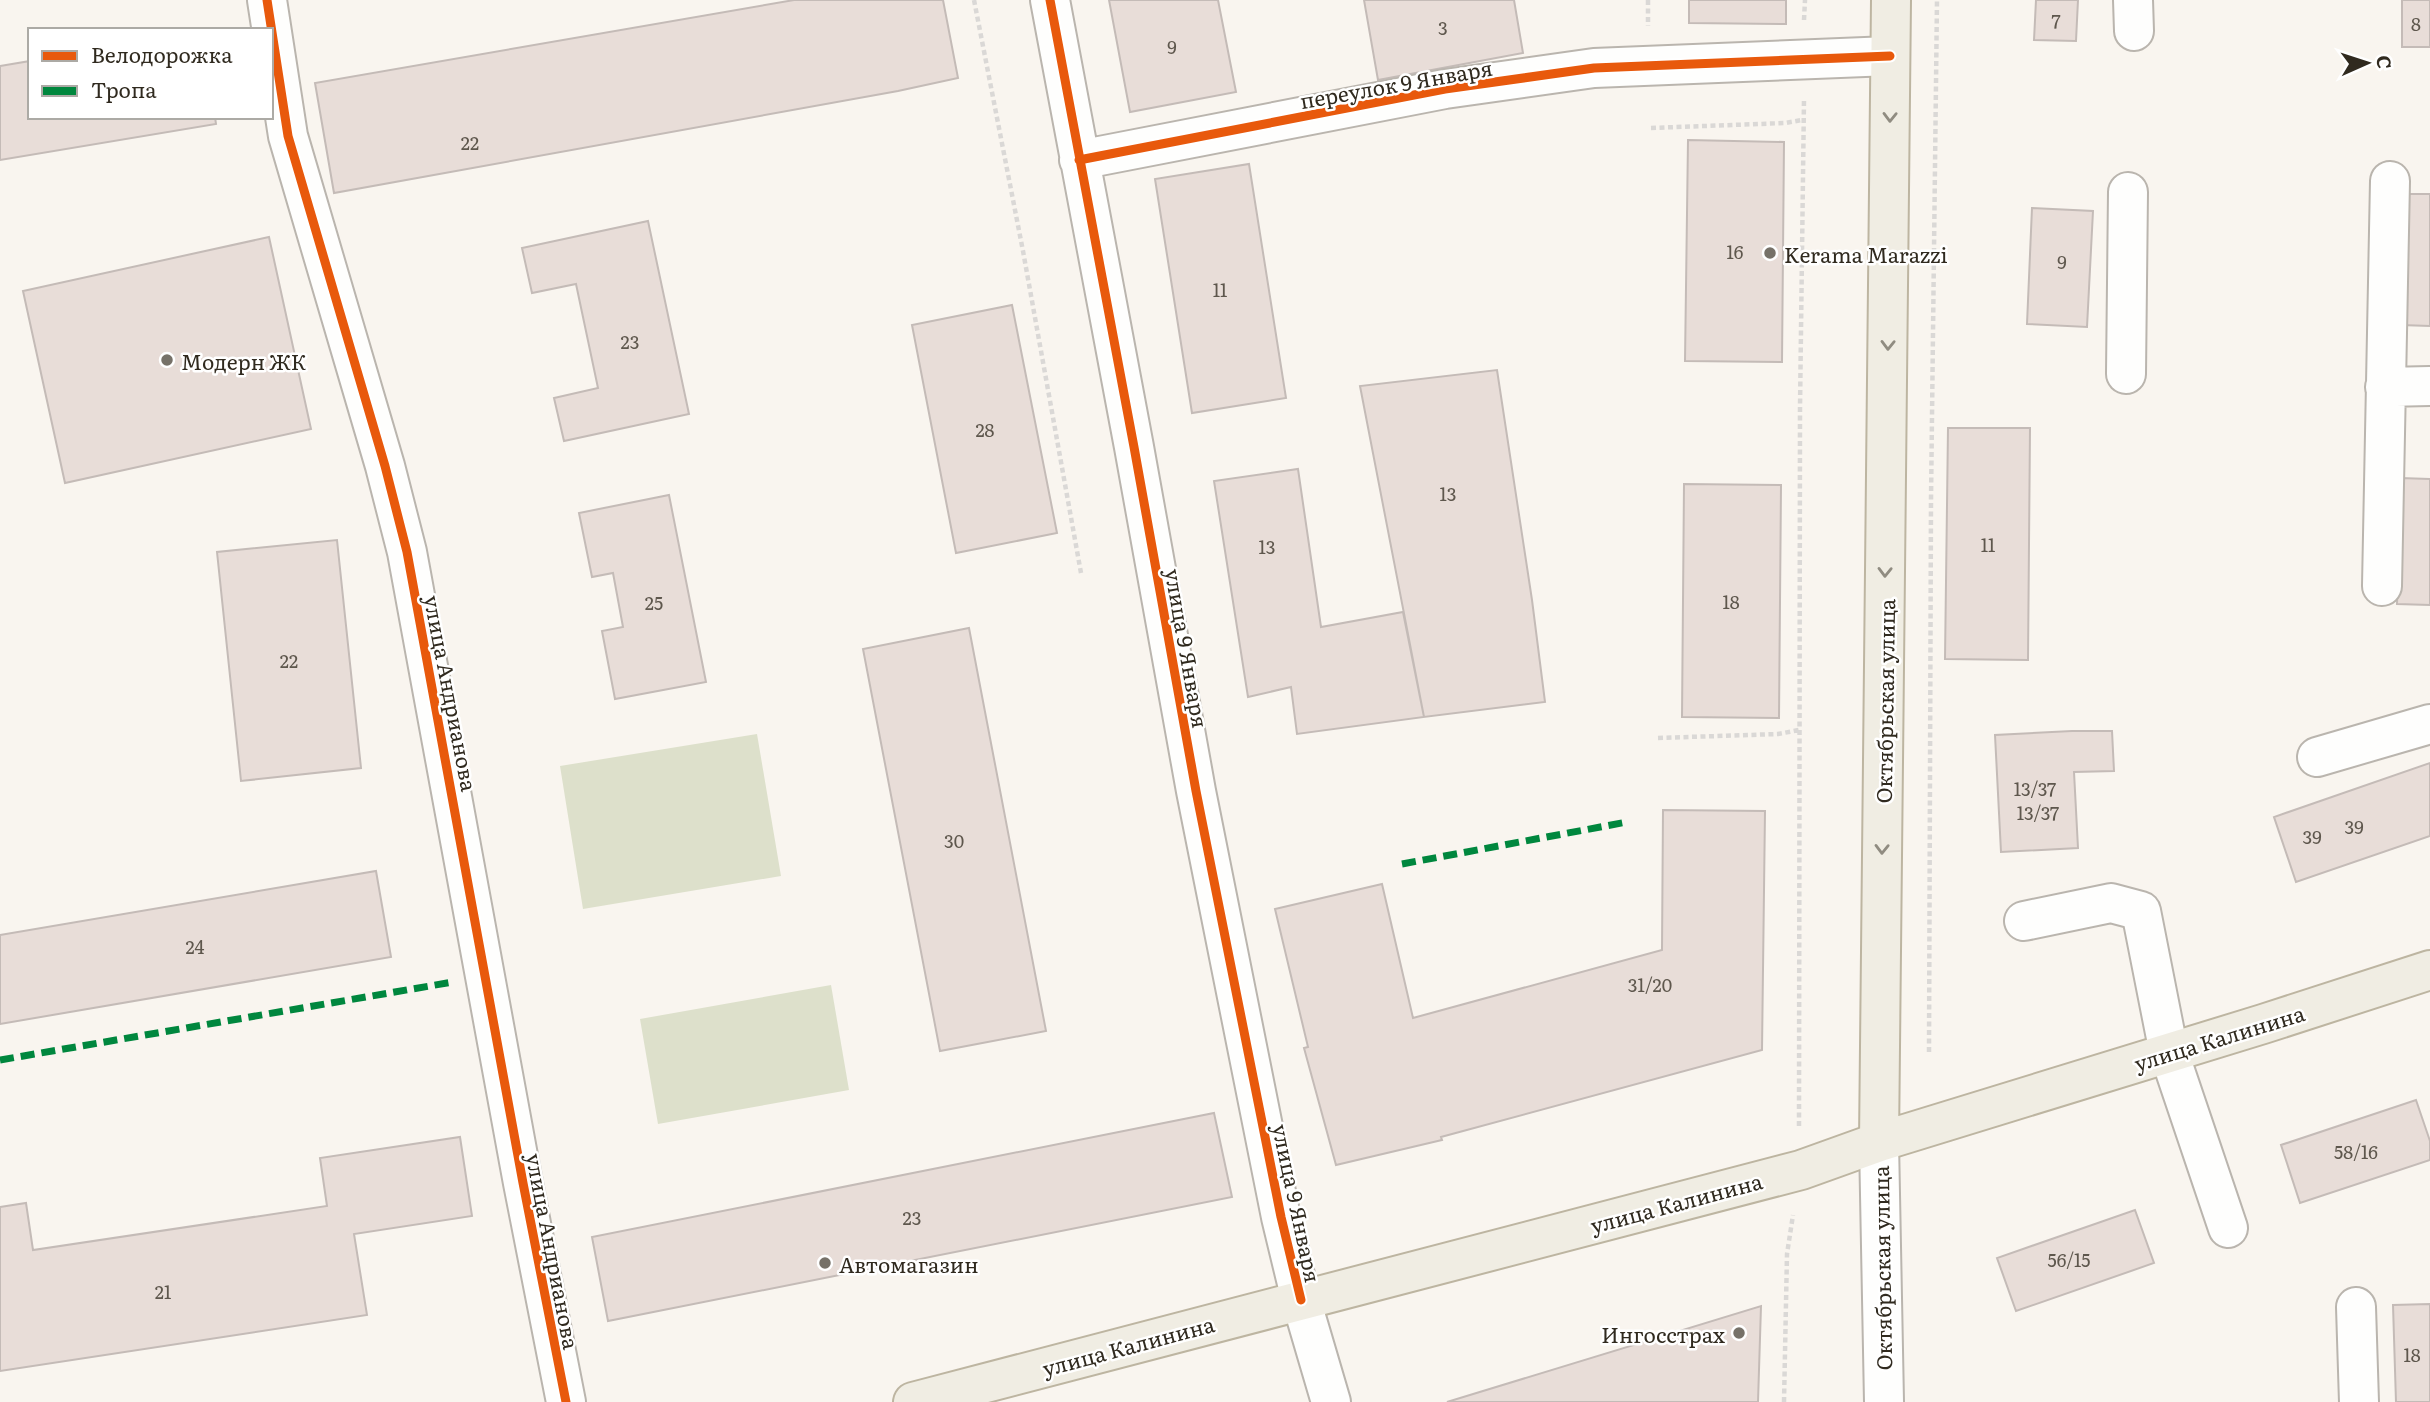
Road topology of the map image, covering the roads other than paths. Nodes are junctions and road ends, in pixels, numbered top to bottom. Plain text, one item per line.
1 (267, 0) edge
2 (1049, 0) edge
3 (1891, 0) edge
4 (271, 28) edge
5 (273, 39) edge
6 (1890, 56) junction
7 (1080, 160) junction
8 (2390, 181) dead end
9 (2128, 192) dead end
10 (2126, 374) dead end
11 (2430, 386) edge
12 (2385, 387) junction
13 (2382, 586) dead end
14 (2430, 724) edge
15 (2317, 757) dead end
16 (2024, 921) dead end
17 (2430, 970) edge
18 (2169, 1053) junction
19 (1879, 1142) junction
20 (2228, 1228) dead end
21 (1301, 1300) junction
22 (2356, 1307) dead end
23 (565, 1402) edge
24 (914, 1402) edge
25 (1331, 1402) edge
26 (1884, 1402) edge
27 (2359, 1402) edge

1 - 4 street, улица Андрианова
2 - 7 street, улица 9 Января
3 - 6 main road, Октябрьская улица
5 - 23 street, улица Андрианова
6 - 7 street, переулок 9 Января
6 -> 19 main road, Октябрьская улица
7 - 21 street, улица 9 Января
8 - 12 street
9 - 10 street
11 - 12 street
12 - 13 street
14 - 15 street
16 - 18 street
17 - 18 main road, улица Калинина
18 - 19 main road, улица Калинина
18 - 20 street
19 - 21 main road, улица Калинина
19 - 26 street, Октябрьская улица
21 - 24 main road, улица Калинина
21 - 25 street, улица 9 Января
22 - 27 street

